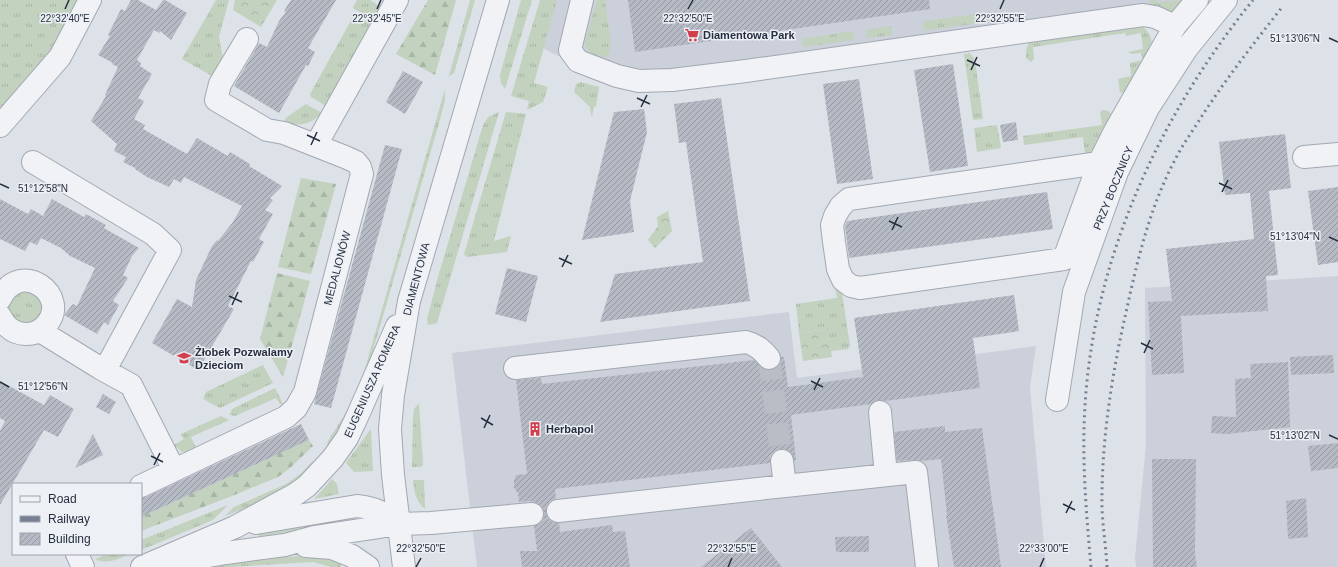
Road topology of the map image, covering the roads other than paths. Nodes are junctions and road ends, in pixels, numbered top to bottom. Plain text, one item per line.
1 (90, 0) edge
2 (397, 0) edge
3 (498, 0) edge
4 (582, 0) edge
5 (1197, 0) edge
6 (1226, 0) edge
7 (1175, 26) junction
8 (247, 39) dead end
9 (0, 126) edge
10 (316, 145) junction
11 (1338, 154) edge
12 (1304, 157) dead end
13 (33, 162) dead end
14 (1100, 163) junction
15 (0, 299) edge
16 (409, 301) junction
17 (0, 316) edge
18 (40, 330) junction
19 (769, 358) tunnel mouth
20 (515, 368) dead end
21 (105, 370) junction
22 (1057, 400) dead end
23 (880, 412) dead end
24 (782, 461) tunnel mouth
25 (174, 470) junction
26 (886, 475) junction
27 (142, 486) edge
28 (785, 486) junction
29 (558, 511) dead end
30 (532, 514) dead end
31 (399, 524) junction
32 (235, 527) junction
33 (285, 545) junction
34 (77, 555) edge
35 (83, 567) edge
36 (144, 567) edge
37 (368, 567) edge
38 (404, 567) edge
39 (927, 567) edge

1 - 9 street
2 - 10 street
3 - 16 street, DIAMENTOWA
4 - 7 street
5 - 7 street
6 - 22 street, PRZY BOCZNICY
7 - 14 street
8 - 10 street, MEDALIONÓW
10 - 25 street, MEDALIONÓW
11 - 12 street
13 - 21 street
14 - 14 street
15 - 18 street
16 - 31 street, DIAMENTOWA
16 - 32 street, EUGENIUSZA ROMERA
17 - 18 street
18 - 21 street
19 - 20 street
21 - 25 street
23 - 26 street
24 - 28 street
25 - 27 street, MEDALIONÓW
26 - 28 street
26 - 39 street
28 - 29 street
30 - 31 street
31 - 32 street, EUGENIUSZA ROMERA
31 - 33 street, EUGENIUSZA ROMERA
31 - 38 street, DIAMENTOWA
32 - 36 street, EUGENIUSZA ROMERA
33 - 36 street, EUGENIUSZA ROMERA
33 - 37 street, EUGENIUSZA ROMERA
34 - 35 street

